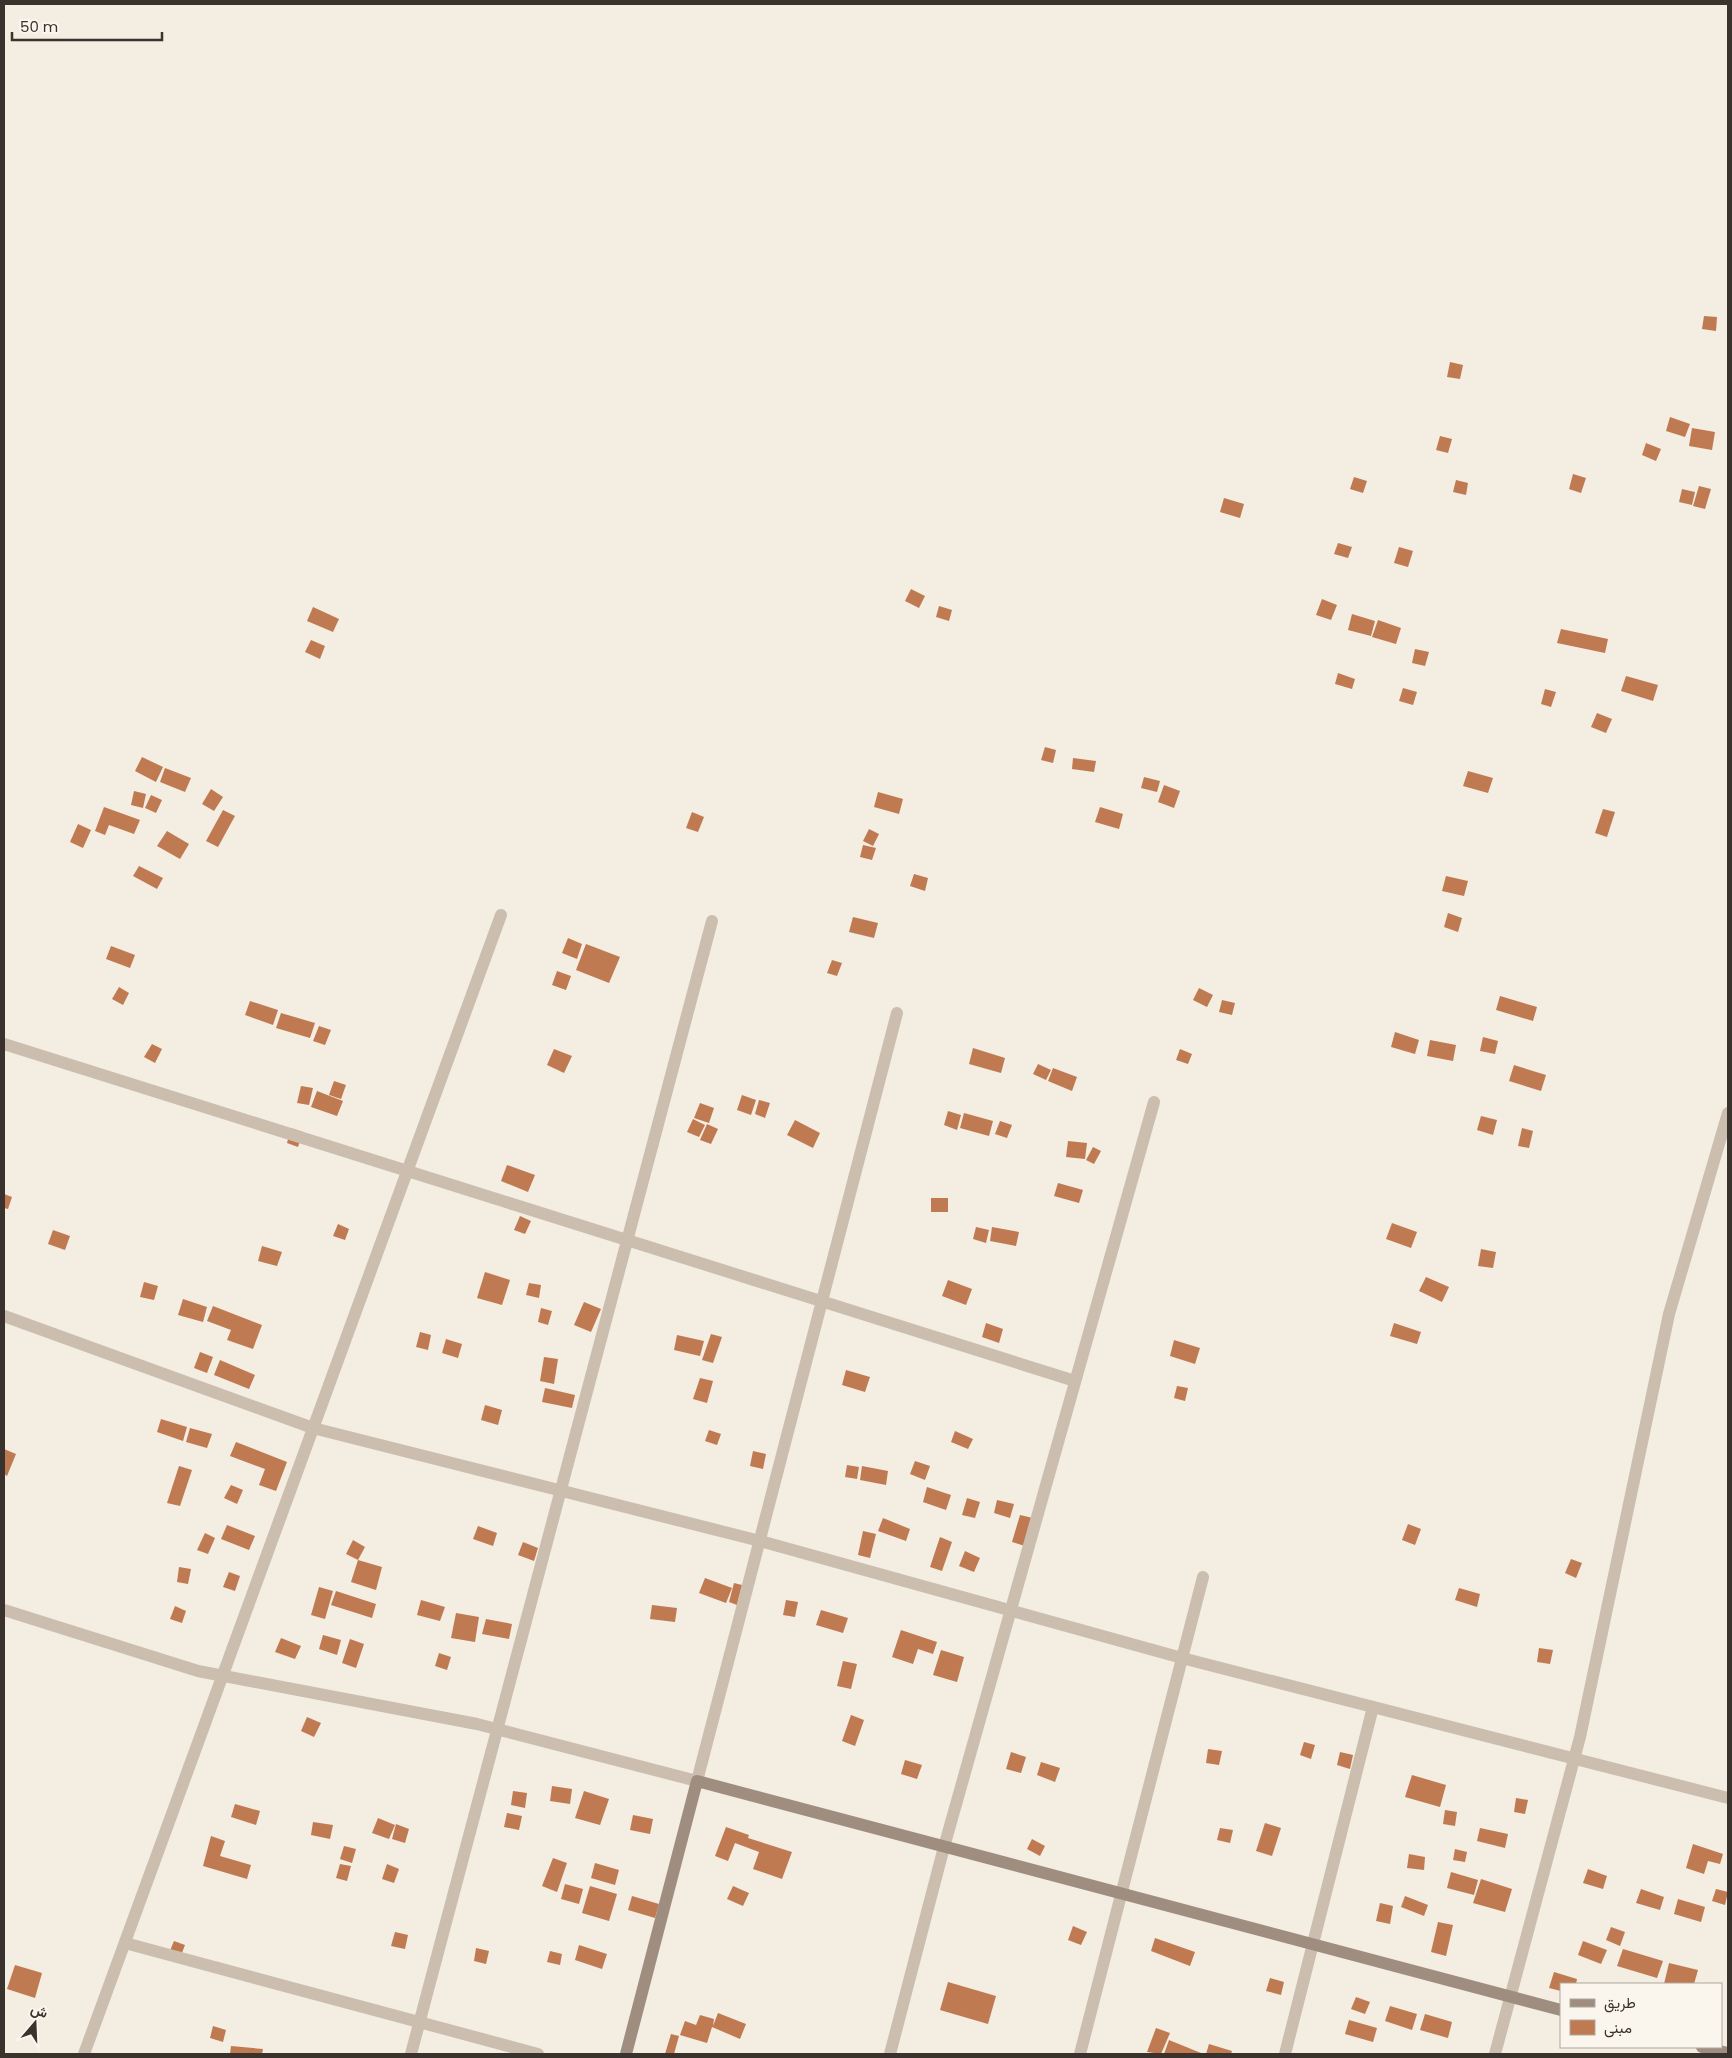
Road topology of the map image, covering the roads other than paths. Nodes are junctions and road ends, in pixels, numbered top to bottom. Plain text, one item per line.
1 (501, 915) dead end
2 (712, 921) dead end
3 (897, 1013) dead end
4 (4, 1044) edge
5 (1154, 1102) dead end
6 (1728, 1113) edge
7 (408, 1171) junction
8 (627, 1240) junction
9 (822, 1301) junction
10 (4, 1316) edge
11 (1075, 1381) junction
12 (313, 1428) junction
13 (560, 1491) junction
14 (760, 1541) junction
15 (1203, 1577) dead end
16 (4, 1610) edge
17 (1011, 1611) junction
18 (1182, 1658) junction
19 (223, 1676) junction
20 (1373, 1707) junction
21 (497, 1729) junction
22 (1574, 1758) junction
23 (697, 1781) junction
24 (1728, 1798) edge
25 (944, 1847) junction
26 (1121, 1895) junction
27 (125, 1943) junction
28 (1313, 1945) junction
29 (1511, 1997) junction
30 (1560, 2010) edge
31 (420, 2022) junction
32 (1706, 2048) edge
33 (1728, 2053) edge
34 (84, 2054) edge
35 (411, 2054) edge
36 (538, 2054) edge
37 (626, 2054) edge
38 (890, 2054) edge
39 (1080, 2054) edge
40 (1285, 2054) edge
41 (1496, 2054) edge

1 - 7 street
2 - 8 street
3 - 9 street
4 - 7 street
5 - 11 street
6 - 22 street
7 - 8 street
7 - 12 street
8 - 9 street
8 - 13 street
9 - 11 street
9 - 14 street
10 - 12 street
11 - 17 street
12 - 13 street
12 - 19 street
13 - 14 street
13 - 21 street
14 - 17 street
14 - 23 street
15 - 18 street
16 - 19 street
17 - 18 street
17 - 25 street
18 - 20 street
18 - 26 street
19 - 21 street
19 - 27 street
20 - 22 street
20 - 28 street
21 - 23 street
21 - 31 street
22 - 24 street
22 - 29 street
23 - 25 street
23 - 37 street
25 - 26 street
25 - 38 street
26 - 28 street
26 - 39 street
27 - 31 street
27 - 34 street
28 - 29 street
28 - 40 street
29 - 30 street
29 - 41 street
31 - 35 street
31 - 36 street
32 - 33 street

